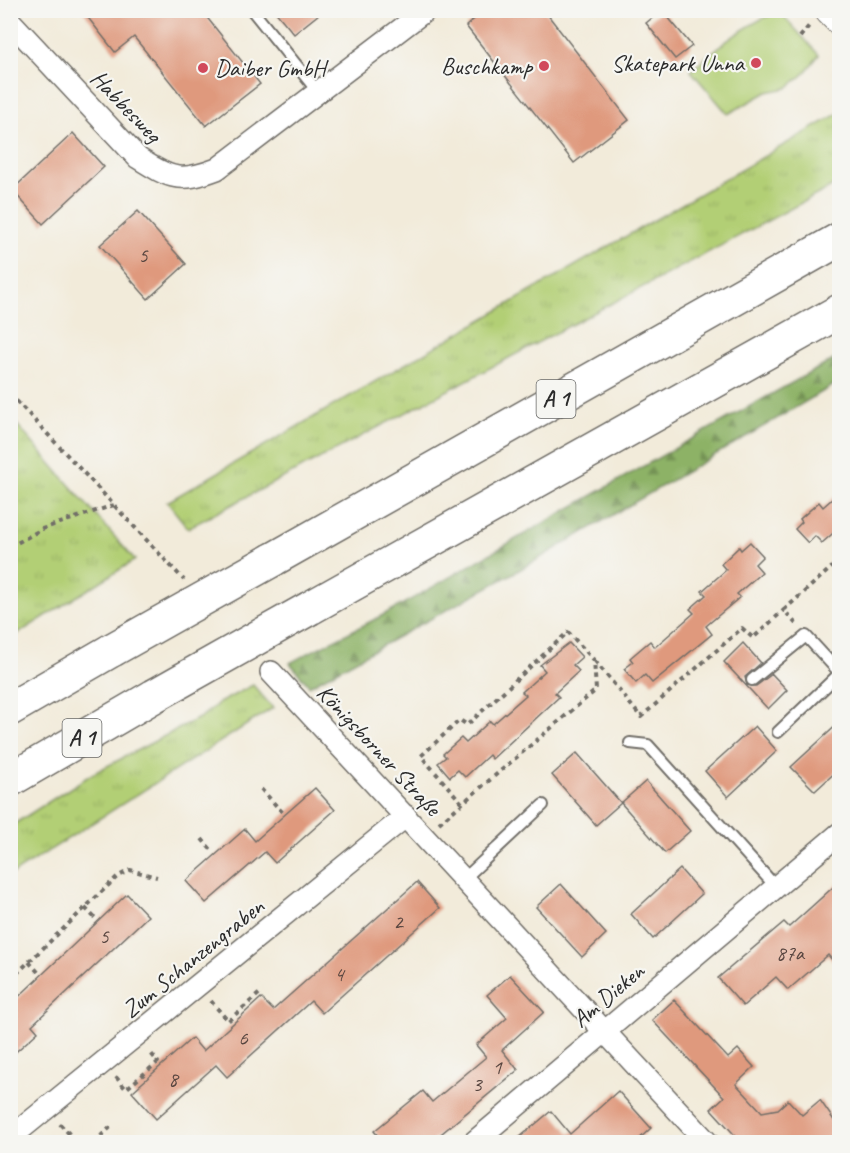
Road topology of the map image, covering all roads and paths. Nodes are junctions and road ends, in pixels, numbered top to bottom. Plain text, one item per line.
1 (252, 10) edge
2 (831, 10) edge
3 (418, 13) edge
4 (840, 19) edge
5 (10, 21) edge
6 (318, 92) junction
7 (840, 239) edge
8 (840, 311) edge
9 (10, 394) edge
10 (114, 505) junction
11 (10, 547) edge
12 (840, 560) edge
13 (193, 589) dead end
14 (784, 610) junction
15 (806, 636) junction
16 (594, 660) junction
17 (271, 672) dead end
18 (840, 673) edge
19 (752, 680) dead end
20 (10, 709) edge
21 (778, 732) dead end
22 (630, 743) dead end
23 (10, 780) edge
24 (261, 789) dead end
25 (462, 803) junction
26 (543, 805) dead end
27 (283, 813) dead end
28 (406, 816) junction
29 (840, 833) edge
30 (424, 836) junction
31 (202, 839) dead end
32 (213, 852) dead end
33 (157, 877) dead end
34 (464, 879) junction
35 (776, 887) junction
36 (85, 908) junction
37 (96, 919) dead end
38 (29, 962) junction
39 (39, 973) dead end
40 (10, 980) edge
41 (198, 987) junction
42 (261, 992) dead end
43 (606, 1030) junction
44 (158, 1062) dead end
45 (161, 1066) dead end
46 (114, 1124) dead end
47 (10, 1138) edge
48 (93, 1143) edge
49 (474, 1143) edge
50 (707, 1143) edge

1 - 6 lane
2 - 4 main road
3 - 6 street, Habbesweg
5 - 6 street, Habbesweg
7 - 20 highway, A 1, bridge
8 - 23 highway, A 1, bridge
9 - 10 path
10 - 11 path
10 - 13 path
12 - 14 path
14 - 15 path
14 - 16 path
15 - 18 lane
15 - 19 lane
16 - 25 path
16 - 25 path
17 - 28 street, Königsborner Straße
18 - 21 lane
22 - 35 lane
24 - 27 path
25 - 30 path
26 - 34 lane
28 - 30 street, Königsborner Straße
28 - 41 street, Zum Schanzengraben
29 - 35 street, Am Dieken
30 - 34 street, Königsborner Straße
31 - 32 path
33 - 36 path
34 - 43 street, Königsborner Straße
35 - 43 street, Am Dieken
36 - 37 path
36 - 38 path
38 - 39 path
38 - 40 path
41 - 42 path
41 - 47 street, Zum Schanzengraben
43 - 49 street, Am Dieken
43 - 50 street, Königsborner Straße
44 - 45 path
46 - 48 path

